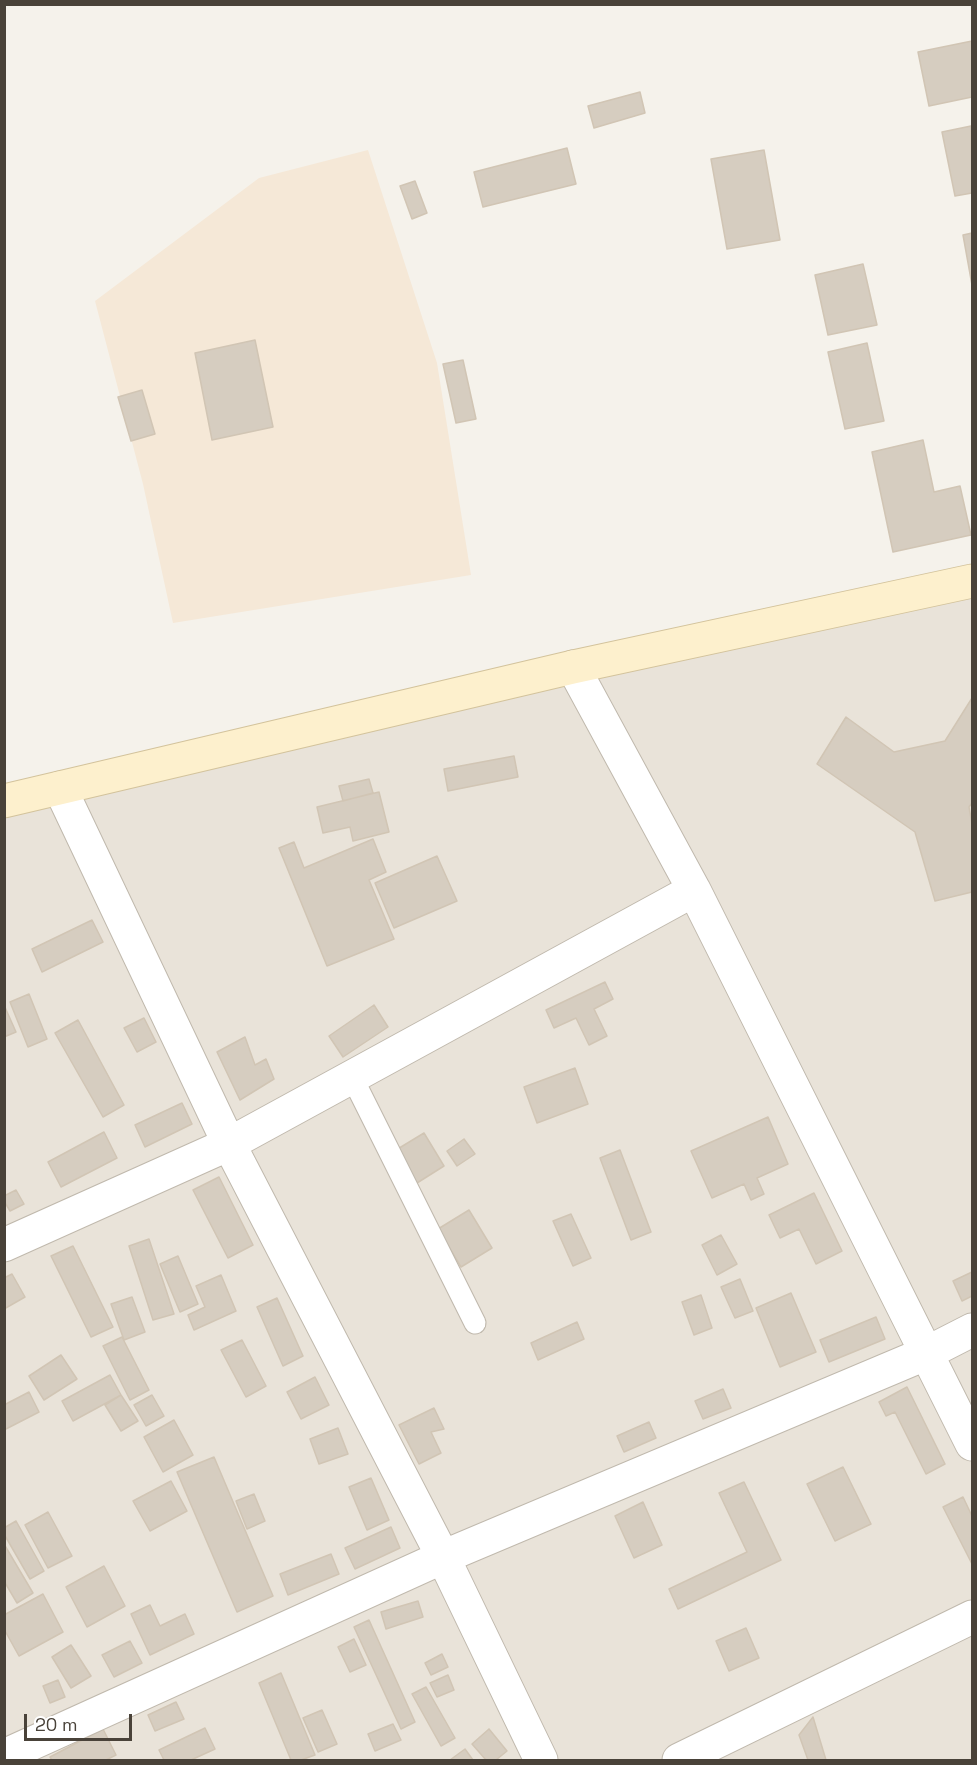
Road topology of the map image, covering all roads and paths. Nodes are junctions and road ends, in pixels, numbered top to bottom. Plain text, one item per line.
1 (972, 581) edge
2 (573, 668) junction
3 (60, 788) junction
4 (4, 801) edge
5 (694, 890) junction
6 (352, 1077) junction
7 (229, 1144) junction
8 (4, 1245) edge
9 (475, 1323) dead end
10 (972, 1330) edge
11 (927, 1353) junction
12 (972, 1444) edge
13 (443, 1557) junction
14 (972, 1617) edge
15 (4, 1756) edge
16 (541, 1761) edge
17 (679, 1761) edge

1 - 2 street
2 - 3 street
2 - 5 street
3 - 4 street
3 - 7 street
5 - 6 street
5 - 11 street
6 - 7 street
6 - 9 lane
7 - 8 street
7 - 13 street
10 - 11 street
11 - 12 street
11 - 13 street
13 - 15 street
13 - 16 street
14 - 17 street

